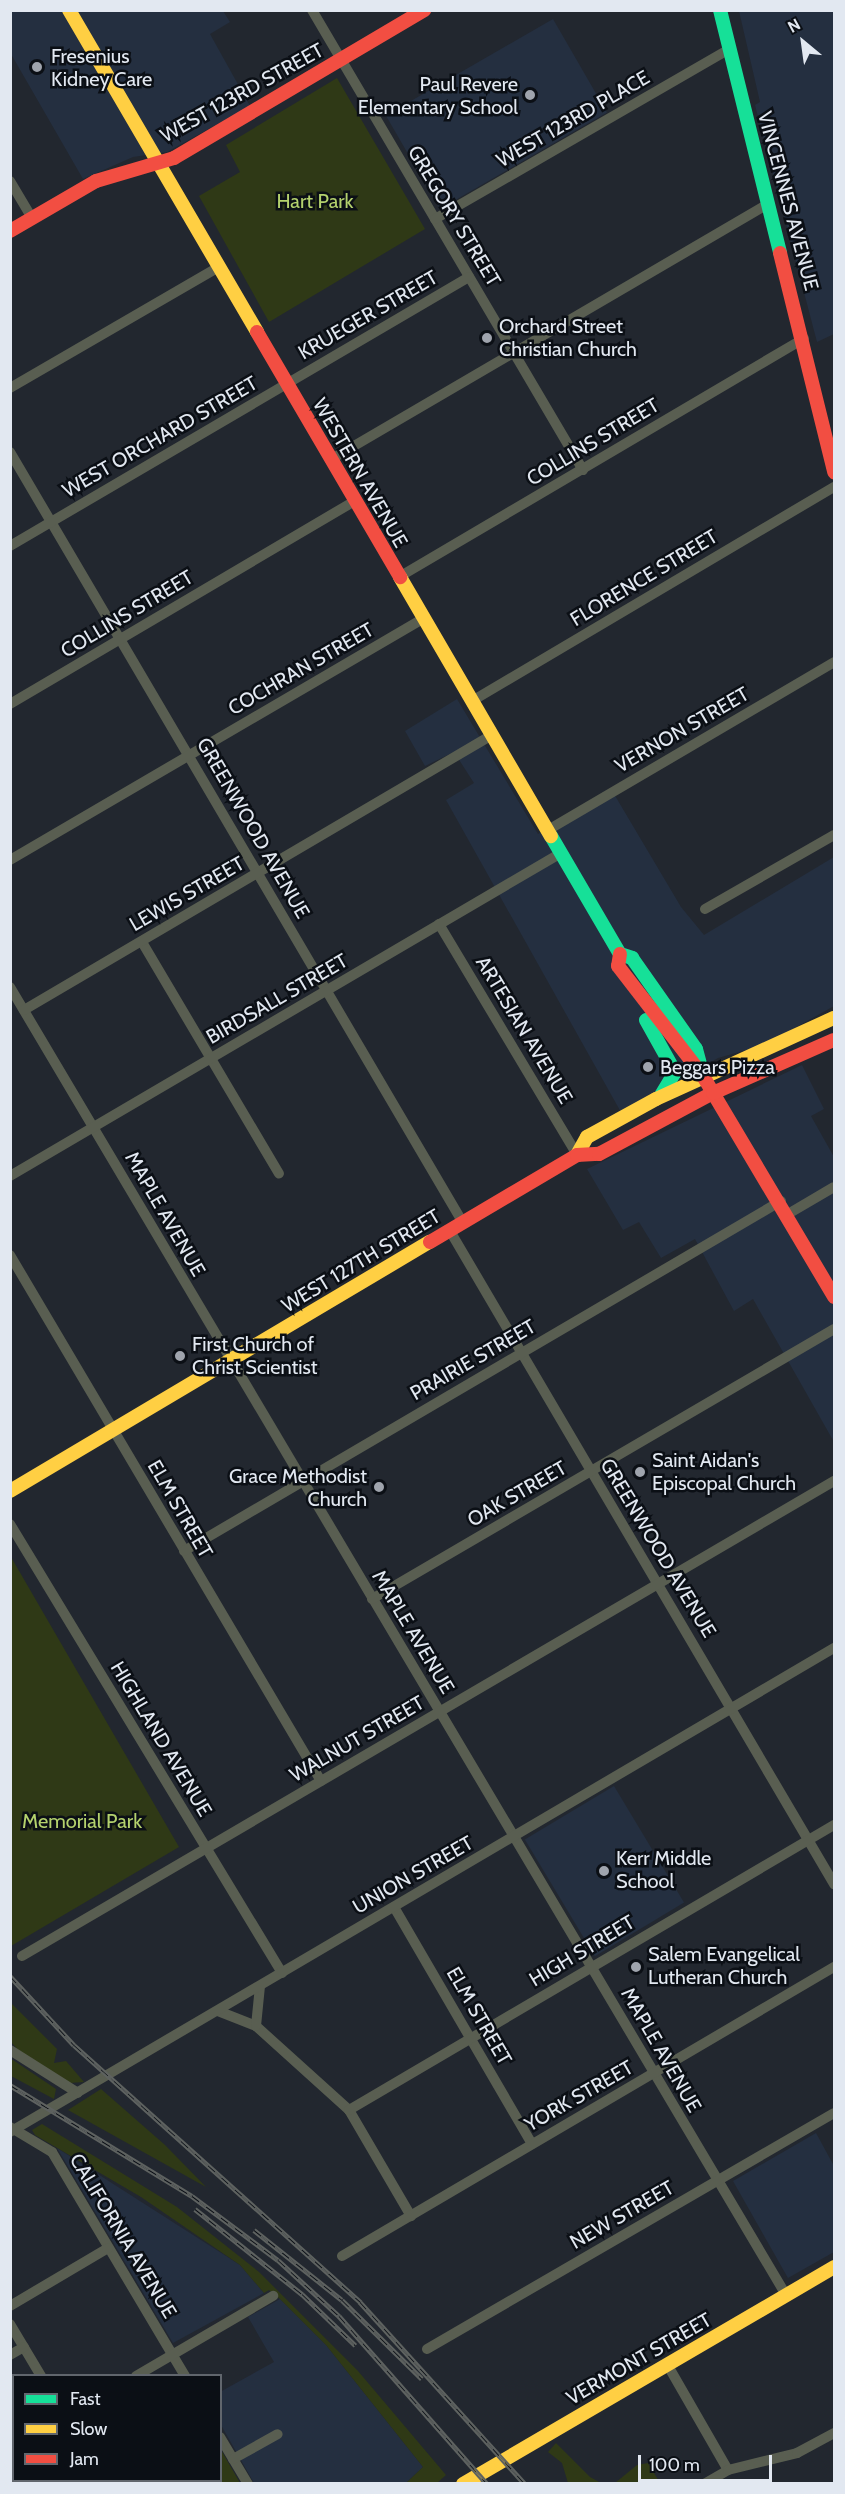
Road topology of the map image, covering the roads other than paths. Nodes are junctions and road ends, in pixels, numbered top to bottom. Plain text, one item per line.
1 (69, 10) edge
2 (312, 10) edge
3 (424, 10) edge
4 (720, 10) edge
5 (729, 49) junction
6 (341, 60) junction
7 (157, 160) junction
8 (10, 181) edge
9 (768, 204) junction
10 (32, 218) junction
11 (435, 219) junction
12 (10, 231) edge
13 (219, 267) junction
14 (469, 277) junction
15 (804, 338) junction
16 (514, 353) junction
17 (286, 384) junction
18 (10, 388) edge
19 (10, 452) edge
20 (330, 460) junction
21 (583, 470) junction
22 (834, 472) edge
23 (834, 487) edge
24 (354, 501) junction
25 (52, 522) junction
26 (10, 546) edge
27 (399, 577) junction
28 (423, 619) junction
29 (120, 639) junction
30 (834, 662) edge
31 (472, 701) junction
32 (10, 704) edge
33 (492, 735) junction
34 (189, 755) junction
35 (548, 830) junction
36 (834, 835) edge
37 (561, 853) junction
38 (10, 860) edge
39 (258, 873) junction
40 (705, 909) dead end
41 (439, 924) junction
42 (142, 942) junction
43 (620, 954) junction
44 (10, 987) edge
45 (327, 990) junction
46 (644, 1007) junction
47 (24, 1010) junction
48 (834, 1018) edge
49 (834, 1040) edge
50 (211, 1058) junction
51 (703, 1076) junction
52 (713, 1093) junction
53 (656, 1099) junction
54 (93, 1127) junction
55 (577, 1155) junction
56 (279, 1174) dead end
57 (10, 1176) edge
58 (834, 1187) edge
59 (781, 1201) junction
60 (788, 1214) junction
61 (464, 1223) junction
62 (450, 1231) junction
63 (10, 1255) edge
64 (834, 1297) edge
65 (834, 1329) edge
66 (522, 1353) junction
67 (231, 1362) junction
68 (114, 1431) junction
69 (592, 1472) junction
70 (834, 1480) edge
71 (302, 1482) junction
72 (10, 1491) edge
73 (10, 1524) edge
74 (184, 1551) junction
75 (658, 1584) junction
76 (372, 1599) junction
77 (834, 1648) edge
78 (732, 1709) junction
79 (439, 1712) junction
80 (321, 1781) junction
81 (834, 1824) edge
82 (513, 1837) junction
83 (809, 1840) junction
84 (206, 1849) junction
85 (834, 1884) edge
86 (394, 1907) junction
87 (22, 1956) dead end
88 (590, 1966) junction
89 (834, 1967) edge
90 (282, 1973) junction
91 (260, 1986) junction
92 (218, 2011) junction
93 (256, 2026) junction
94 (471, 2038) junction
95 (10, 2050) edge
96 (653, 2073) junction
97 (78, 2093) junction
98 (349, 2110) junction
99 (834, 2113) edge
100 (12, 2130) edge
101 (532, 2144) junction
102 (717, 2181) junction
103 (411, 2216) junction
104 (108, 2248) junction
105 (342, 2256) dead end
106 (834, 2267) edge
107 (786, 2295) junction
108 (273, 2296) dead end
109 (10, 2306) edge
110 (10, 2324) edge
111 (24, 2347) junction
112 (428, 2349) dead end
113 (173, 2354) junction
114 (10, 2355) edge
115 (667, 2364) junction
116 (40, 2374) edge
117 (139, 2374) edge
118 (184, 2374) edge
119 (834, 2433) edge
120 (278, 2434) dead end
121 (222, 2440) edge
122 (233, 2459) junction
123 (729, 2469) junction
124 (248, 2484) edge
125 (463, 2484) edge
126 (704, 2484) edge

1 - 7 main road, WESTERN AVENUE
2 - 6 street, GREGORY STREET
3 - 6 main road, WEST 123RD STREET
4 - 5 main road, VINCENNES AVENUE
5 - 9 main road, VINCENNES AVENUE
5 - 11 street, WEST 123RD PLACE
6 - 7 main road, WEST 123RD STREET
6 - 11 street, GREGORY STREET
7 - 10 main road, WEST 123RD STREET
7 - 13 main road, WESTERN AVENUE
8 - 10 street
9 - 15 main road, VINCENNES AVENUE
9 - 16 street
10 - 12 main road, WEST 123RD STREET
11 - 14 street, GREGORY STREET
13 - 17 main road, WESTERN AVENUE
13 - 18 street
14 - 16 street, GREGORY STREET
14 - 17 street, KRUEGER STREET
15 - 21 street, COLLINS STREET
15 - 22 main road, VINCENNES AVENUE
16 - 20 street
16 - 21 street, GREGORY STREET
17 - 20 main road, WESTERN AVENUE
17 - 25 street, WEST ORCHARD STREET
19 - 25 street, GREENWOOD AVENUE
20 - 24 main road, WESTERN AVENUE
21 - 27 street, COLLINS STREET
23 - 31 street, FLORENCE STREET
24 - 27 main road, WESTERN AVENUE
24 - 29 street, COLLINS STREET
25 - 26 street, WEST ORCHARD STREET
25 - 29 street, GREENWOOD AVENUE
27 - 28 main road, WESTERN AVENUE
28 - 31 main road, WESTERN AVENUE
28 - 34 street, COCHRAN STREET
29 - 32 street, COLLINS STREET
29 - 34 street, GREENWOOD AVENUE
30 - 35 street, VERNON STREET
31 - 33 main road, WESTERN AVENUE
33 - 35 main road, WESTERN AVENUE
33 - 39 street, LEWIS STREET
34 - 38 street, COCHRAN STREET
34 - 39 street, GREENWOOD AVENUE
35 - 37 main road, WESTERN AVENUE
36 - 40 street
37 - 41 street, BIRDSALL STREET
37 - 43 main road, WESTERN AVENUE
39 - 42 street, LEWIS STREET
39 - 45 street, GREENWOOD AVENUE
41 - 45 street, BIRDSALL STREET
41 - 55 street, ARTESIAN AVENUE
42 - 47 street, LEWIS STREET
42 - 50 street
43 - 46 main road, WESTERN AVENUE
43 - 51 main road, WESTERN AVENUE
44 - 47 street, MAPLE AVENUE
45 - 50 street, BIRDSALL STREET
45 - 61 street, GREENWOOD AVENUE
46 - 51 main road, WESTERN AVENUE
46 - 53 main road
47 - 54 street, MAPLE AVENUE
48 - 51 main road, WEST 127TH STREET
49 - 52 main road, WEST 127TH STREET
50 - 54 street, BIRDSALL STREET
50 - 56 street
51 - 52 main road, WESTERN AVENUE
51 - 53 main road, WEST 127TH STREET
52 - 55 main road, WEST 127TH STREET
52 - 59 main road, WESTERN AVENUE
53 - 55 main road, WEST 127TH STREET
54 - 57 street, BIRDSALL STREET
54 - 67 street, MAPLE AVENUE
55 - 61 main road, WEST 127TH STREET
58 - 60 street
59 - 60 main road, WESTERN AVENUE
59 - 66 street, PRAIRIE STREET
60 - 64 main road, WESTERN AVENUE
61 - 62 main road, WEST 127TH STREET
62 - 66 street, GREENWOOD AVENUE
62 - 67 main road, WEST 127TH STREET
63 - 68 street, ELM STREET
65 - 69 street, OAK STREET
66 - 69 street, GREENWOOD AVENUE
66 - 71 street, PRAIRIE STREET
67 - 68 main road, WEST 127TH STREET
67 - 71 street, MAPLE AVENUE
68 - 72 main road, WEST 127TH STREET
68 - 74 street, ELM STREET
69 - 75 street, GREENWOOD AVENUE
69 - 76 street, OAK STREET
70 - 75 street, WALNUT STREET
71 - 74 street, PRAIRIE STREET
71 - 76 street, MAPLE AVENUE
73 - 84 street, HIGHLAND AVENUE
74 - 80 street, ELM STREET
75 - 78 street, GREENWOOD AVENUE
75 - 79 street, WALNUT STREET
76 - 79 street, MAPLE AVENUE
77 - 78 street, UNION STREET
78 - 82 street, UNION STREET
78 - 83 street, GREENWOOD AVENUE
79 - 80 street, WALNUT STREET
79 - 82 street, MAPLE AVENUE
80 - 84 street, WALNUT STREET
81 - 83 street, HIGH STREET
82 - 86 street, UNION STREET
82 - 88 street, MAPLE AVENUE
83 - 85 street, GREENWOOD AVENUE
83 - 88 street, HIGH STREET
84 - 87 street, WALNUT STREET
84 - 90 street, HIGHLAND AVENUE
86 - 90 street, UNION STREET
86 - 94 street, ELM STREET
88 - 94 street, HIGH STREET
88 - 96 street, MAPLE AVENUE
89 - 96 street, YORK STREET
90 - 91 street, UNION STREET
91 - 92 street, UNION STREET
91 - 93 street
92 - 93 street
92 - 97 street, UNION STREET
93 - 98 street
94 - 98 street, HIGH STREET
94 - 101 street, ELM STREET
95 - 97 street
96 - 101 street, YORK STREET
96 - 102 street, MAPLE AVENUE
97 - 100 street, UNION STREET
98 - 103 street
99 - 102 street, NEW STREET
100 - 104 street, CALIFORNIA AVENUE
101 - 103 street, YORK STREET
102 - 107 street, MAPLE AVENUE
102 - 112 street, NEW STREET
103 - 105 street, YORK STREET
104 - 109 street
104 - 113 street, CALIFORNIA AVENUE
106 - 107 main road, VERMONT STREET
107 - 115 main road, VERMONT STREET
108 - 113 street
110 - 111 street
111 - 114 street
111 - 116 street
113 - 117 street
113 - 118 street, CALIFORNIA AVENUE
115 - 123 street
115 - 125 main road, VERMONT STREET
119 - 123 street
120 - 122 street
121 - 122 street
122 - 124 street
123 - 126 street

